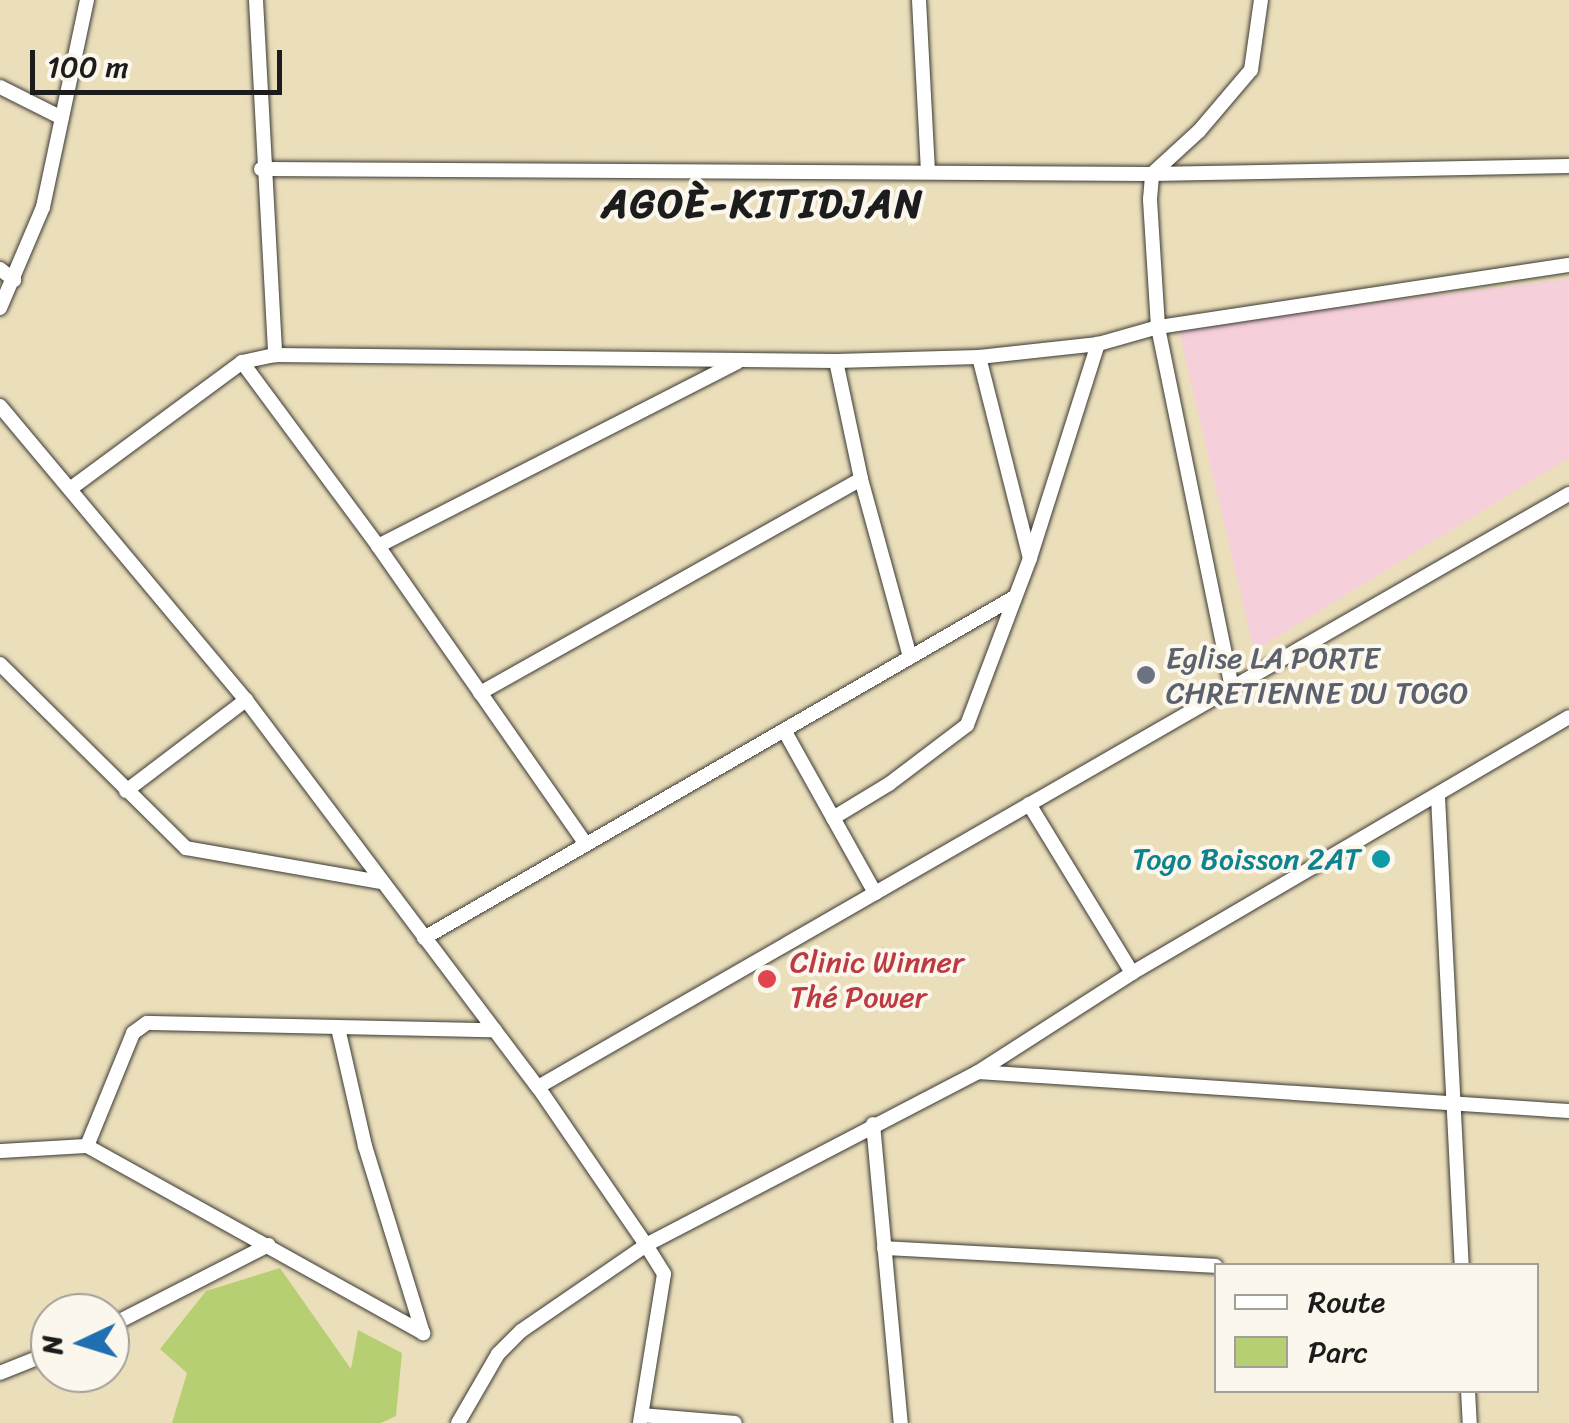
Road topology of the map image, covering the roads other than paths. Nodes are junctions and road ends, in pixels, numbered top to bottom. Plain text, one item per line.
1 (87, 0) edge
2 (256, 0) edge
3 (919, 0) edge
4 (1261, 0) edge
5 (0, 87) edge
6 (62, 118) junction
7 (1569, 166) edge
8 (262, 170) junction
9 (928, 170) junction
10 (1152, 174) junction
11 (1569, 266) edge
12 (0, 269) edge
13 (14, 280) junction
14 (0, 308) edge
15 (1158, 327) junction
16 (1098, 344) junction
17 (275, 355) junction
18 (978, 357) junction
19 (743, 359) junction
20 (836, 361) junction
21 (242, 362) junction
22 (0, 406) edge
23 (861, 478) junction
24 (70, 489) junction
25 (1569, 494) edge
26 (378, 546) junction
27 (1030, 558) junction
28 (1013, 598) junction
29 (910, 657) junction
30 (0, 664) edge
31 (1232, 688) junction
32 (480, 692) junction
33 (246, 700) junction
34 (1569, 718) edge
35 (784, 730) junction
36 (126, 791) junction
37 (1438, 797) junction
38 (1029, 804) junction
39 (833, 818) junction
40 (586, 844) junction
41 (380, 882) junction
42 (876, 892) junction
43 (424, 938) junction
44 (1132, 973) junction
45 (338, 1028) junction
46 (496, 1030) junction
47 (978, 1072) junction
48 (538, 1087) junction
49 (1453, 1103) junction
50 (1569, 1111) edge
51 (873, 1124) junction
52 (87, 1146) junction
53 (0, 1151) edge
54 (268, 1245) junction
55 (646, 1245) junction
56 (884, 1248) junction
57 (1462, 1263) edge
58 (1214, 1266) edge
59 (130, 1316) edge
60 (30, 1360) edge
61 (0, 1373) edge
62 (1468, 1393) edge
63 (641, 1419) edge
64 (458, 1423) edge
65 (735, 1423) edge
66 (901, 1423) edge
67 (1470, 1423) edge

1 - 6 street
2 - 8 street
3 - 9 street
4 - 10 street
5 - 6 street
6 - 13 street
7 - 10 street
8 - 9 street
8 - 17 street
9 - 10 street
10 - 15 street
11 - 15 street
12 - 13 street
13 - 14 street
15 - 16 street
15 - 31 street
16 - 18 street
16 - 27 street
17 - 19 street
17 - 21 street
18 - 20 street
18 - 27 street
19 - 20 street
19 - 26 street
20 - 23 street
21 - 24 street
21 - 26 street
22 - 24 street
23 - 29 street
23 - 32 street
24 - 33 street
25 - 31 street
26 - 32 street
27 - 28 street
28 - 29 street
28 - 39 street
29 - 35 street
30 - 36 street
31 - 38 street
32 - 40 street
33 - 36 street
33 - 41 street
34 - 37 street
35 - 39 street
35 - 40 street
36 - 41 street
37 - 44 street
37 - 49 street
38 - 42 street
38 - 44 street
39 - 42 street
40 - 43 street
41 - 43 street
42 - 48 street
43 - 46 street
44 - 47 street
45 - 46 street
45 - 52 street
45 - 54 street
46 - 48 street
47 - 49 street
47 - 51 street
48 - 55 street
49 - 50 street
49 - 57 street
51 - 55 street
51 - 56 street
52 - 53 street
52 - 54 street
54 - 59 street
55 - 63 street
55 - 64 street
56 - 58 street
56 - 66 street
60 - 61 street
62 - 67 street
63 - 65 street

